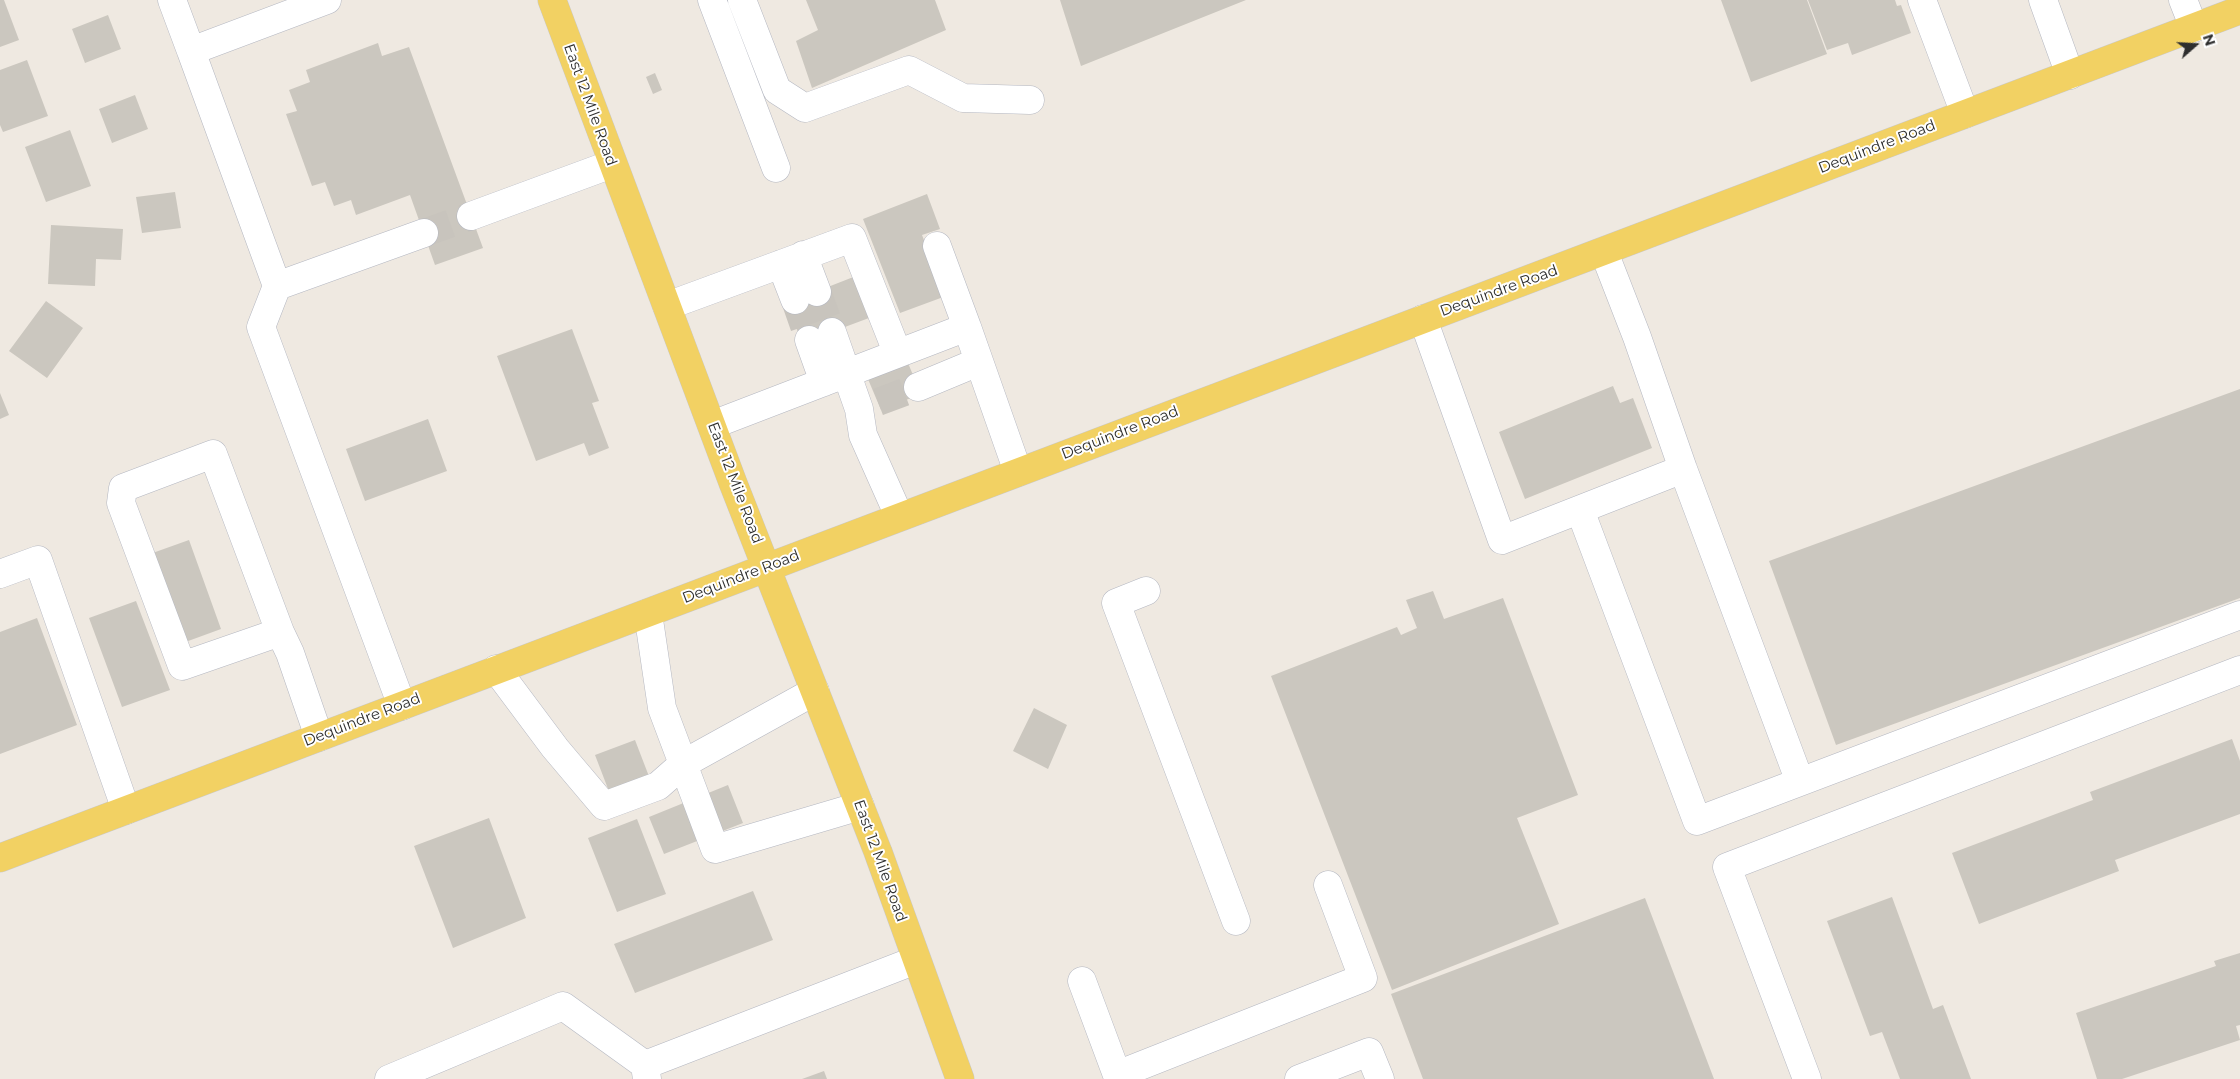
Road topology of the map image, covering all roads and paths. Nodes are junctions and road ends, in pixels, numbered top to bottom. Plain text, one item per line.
1 (172, 0) edge
2 (327, 0) edge
3 (552, 0) edge
4 (712, 0) edge
5 (742, 0) edge
6 (1922, 0) edge
7 (2043, 0) edge
8 (2183, 0) edge
9 (2240, 10) edge
10 (2194, 28) junction
11 (191, 51) junction
12 (2070, 75) junction
13 (1030, 100) dead end
14 (1965, 114) junction
15 (612, 164) junction
16 (776, 168) dead end
17 (471, 216) tunnel mouth
18 (424, 233) tunnel mouth
19 (938, 246) dead end
20 (1604, 252) junction
21 (792, 259) junction
22 (277, 286) junction
23 (806, 296) tunnel mouth
24 (667, 306) junction
25 (1423, 319) junction
26 (967, 327) junction
27 (821, 336) tunnel mouth
28 (897, 352) junction
29 (978, 362) junction
30 (834, 377) junction
31 (918, 387) tunnel mouth
32 (712, 425) junction
33 (1683, 469) junction
34 (1018, 472) junction
35 (1580, 510) junction
36 (900, 516) junction
37 (768, 567) junction
38 (0, 574) edge
39 (1146, 591) dead end
40 (648, 613) junction
41 (2240, 615) edge
42 (280, 632) junction
43 (496, 669) junction
44 (2240, 670) edge
45 (815, 691) junction
46 (402, 706) junction
47 (319, 737) junction
48 (683, 764) junction
49 (1800, 782) junction
50 (860, 806) junction
51 (126, 810) junction
52 (0, 858) edge
53 (1328, 885) dead end
54 (1236, 921) dead end
55 (916, 960) junction
56 (1082, 981) dead end
57 (646, 1072) edge
58 (389, 1079) edge
59 (960, 1079) edge
60 (1299, 1079) edge
61 (1380, 1079) edge
62 (1807, 1079) edge

1 - 11 lane
2 - 11 lane
3 - 15 main road, East 12 Mile Road
4 - 16 lane
5 - 13 lane
6 - 14 lane
7 - 12 lane
8 - 10 lane
9 - 10 main road, Dequindre Road
10 - 12 main road, Dequindre Road
11 - 22 lane
12 - 14 main road, Dequindre Road
14 - 20 main road, Dequindre Road
15 - 17 lane
15 - 24 main road, East 12 Mile Road
18 - 22 lane
19 - 26 lane
20 - 25 main road, Dequindre Road
20 - 33 lane
21 - 23 lane
21 - 24 lane
21 - 28 lane
22 - 46 lane
24 - 32 main road, East 12 Mile Road
25 - 34 main road, Dequindre Road
25 - 35 lane
26 - 28 lane
26 - 29 lane
27 - 30 lane
28 - 30 lane
29 - 31 lane
29 - 34 lane
30 - 32 lane
30 - 36 lane
32 - 37 main road, East 12 Mile Road
33 - 35 lane
33 - 49 lane
34 - 36 main road, Dequindre Road
35 - 49 lane
36 - 37 main road, Dequindre Road
37 - 40 main road, Dequindre Road
37 - 45 main road, East 12 Mile Road
38 - 51 lane
39 - 54 lane
40 - 43 main road, Dequindre Road
40 - 48 lane
41 - 49 lane
42 - 42 lane
42 - 47 lane
43 - 46 main road, Dequindre Road
43 - 48 lane
44 - 62 lane
45 - 48 lane
45 - 50 main road, East 12 Mile Road
46 - 47 main road, Dequindre Road
47 - 51 main road, Dequindre Road
48 - 50 lane
50 - 55 main road, East 12 Mile Road
51 - 52 main road, Dequindre Road
53 - 56 lane
55 - 57 lane
55 - 59 main road, East 12 Mile Road
57 - 58 lane
60 - 61 lane

